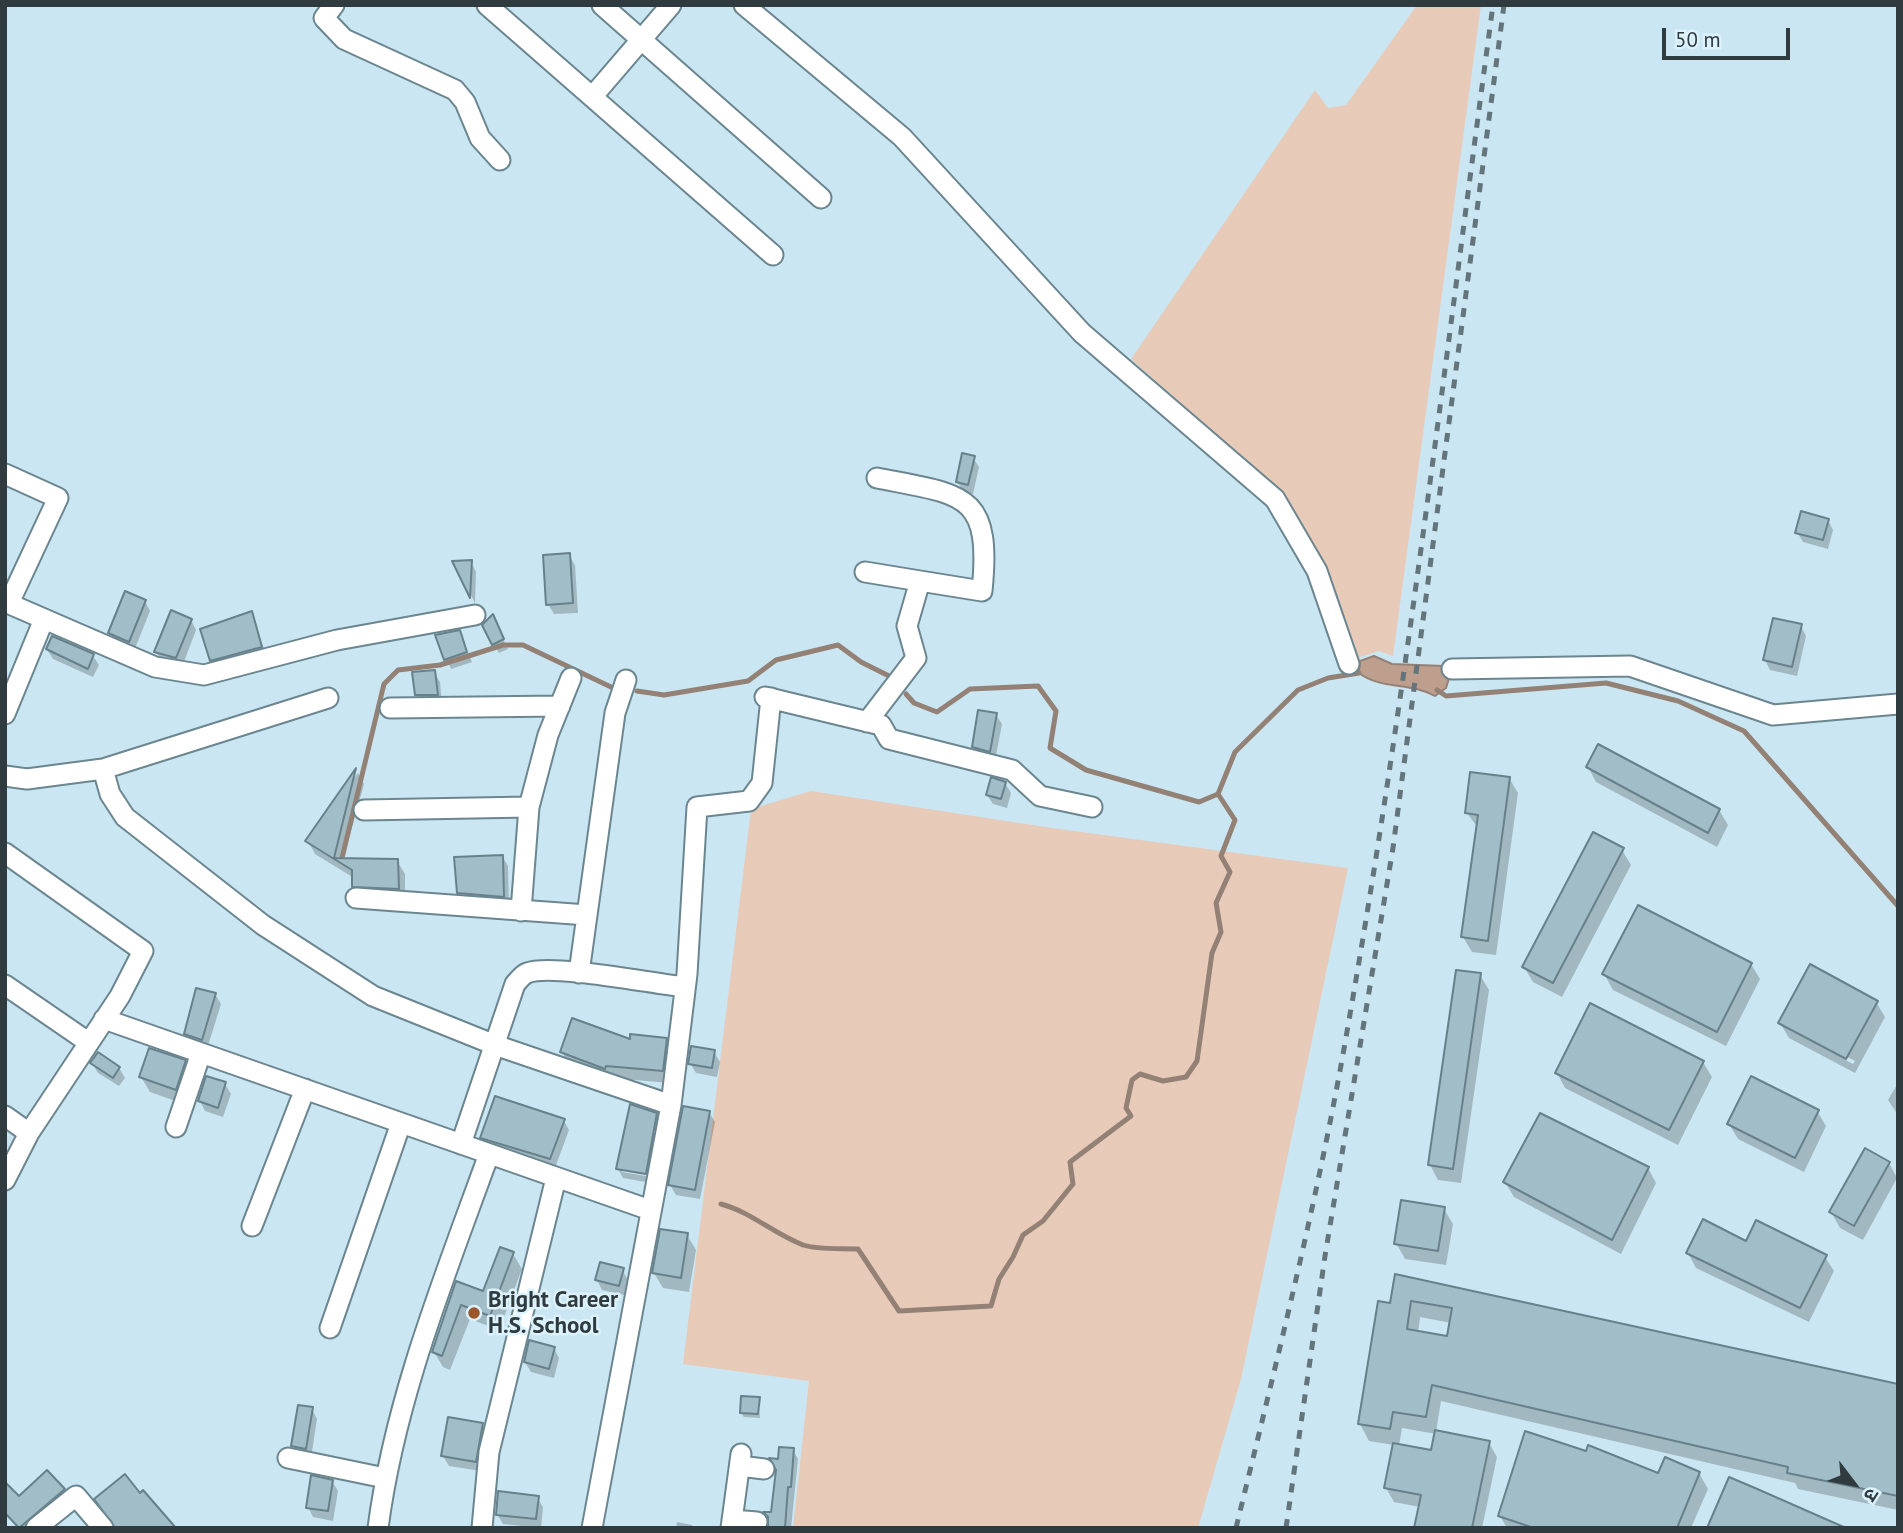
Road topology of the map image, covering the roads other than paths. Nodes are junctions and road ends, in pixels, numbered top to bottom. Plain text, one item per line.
1 (334, 5) edge
2 (487, 5) edge
3 (603, 5) edge
4 (671, 5) edge
5 (744, 5) edge
6 (641, 39) junction
7 (592, 97) junction
8 (500, 160) dead end
9 (821, 198) dead end
10 (773, 256) dead end
11 (5, 474) edge
12 (877, 478) dead end
13 (865, 572) dead end
14 (920, 580) junction
15 (7, 603) edge
16 (475, 615) dead end
17 (44, 619) junction
18 (1349, 664) dead end
19 (1452, 669) dead end
20 (570, 678) dead end
21 (626, 680) dead end
22 (328, 698) dead end
23 (1898, 704) edge
24 (560, 706) junction
25 (390, 708) dead end
26 (5, 714) edge
27 (867, 722) junction
28 (103, 769) junction
29 (5, 776) edge
30 (529, 807) junction
31 (1092, 807) dead end
32 (364, 810) dead end
33 (5, 853) edge
34 (356, 898) dead end
35 (522, 911) junction
36 (587, 915) junction
37 (579, 973) junction
38 (5, 985) edge
39 (685, 986) junction
40 (104, 1019) junction
41 (88, 1042) junction
42 (495, 1045) junction
43 (201, 1053) junction
44 (305, 1089) junction
45 (671, 1105) junction
46 (5, 1116) edge
47 (401, 1123) junction
48 (176, 1127) dead end
49 (29, 1133) junction
50 (461, 1144) junction
51 (489, 1154) junction
52 (556, 1178) junction
53 (5, 1180) edge
54 (650, 1210) junction
55 (252, 1226) dead end
56 (330, 1328) dead end
57 (288, 1458) dead end
58 (764, 1469) dead end
59 (385, 1478) junction
60 (757, 1522) dead end
61 (732, 1524) edge
62 (36, 1528) edge
63 (103, 1528) edge
64 (378, 1528) edge
65 (482, 1528) edge
66 (592, 1528) edge

1 - 8 street
2 - 7 street
3 - 6 street
4 - 6 street
5 - 18 street
6 - 7 street
6 - 9 street
7 - 10 street
11 - 15 street
12 - 14 street
13 - 14 street
14 - 27 street
15 - 17 street
16 - 17 street
17 - 26 street
19 - 23 street
20 - 24 street
21 - 36 street
22 - 28 street
24 - 25 street
24 - 30 street
27 - 31 street
27 - 39 street
28 - 29 street
28 - 42 street
30 - 32 street
30 - 35 street
33 - 40 street
34 - 35 street
35 - 36 street
36 - 37 street
37 - 39 street
37 - 42 street
38 - 41 street
39 - 45 street
40 - 41 street
40 - 43 street
41 - 49 street
42 - 45 street
42 - 50 street
43 - 44 street
43 - 48 street
44 - 47 street
44 - 55 street
45 - 54 street
46 - 49 street
47 - 50 street
47 - 56 street
49 - 53 street
50 - 51 street
51 - 52 street
51 - 59 street
52 - 54 street
52 - 65 street
54 - 66 street
57 - 59 street
58 - 61 street
59 - 64 street
60 - 61 street
62 - 63 street

